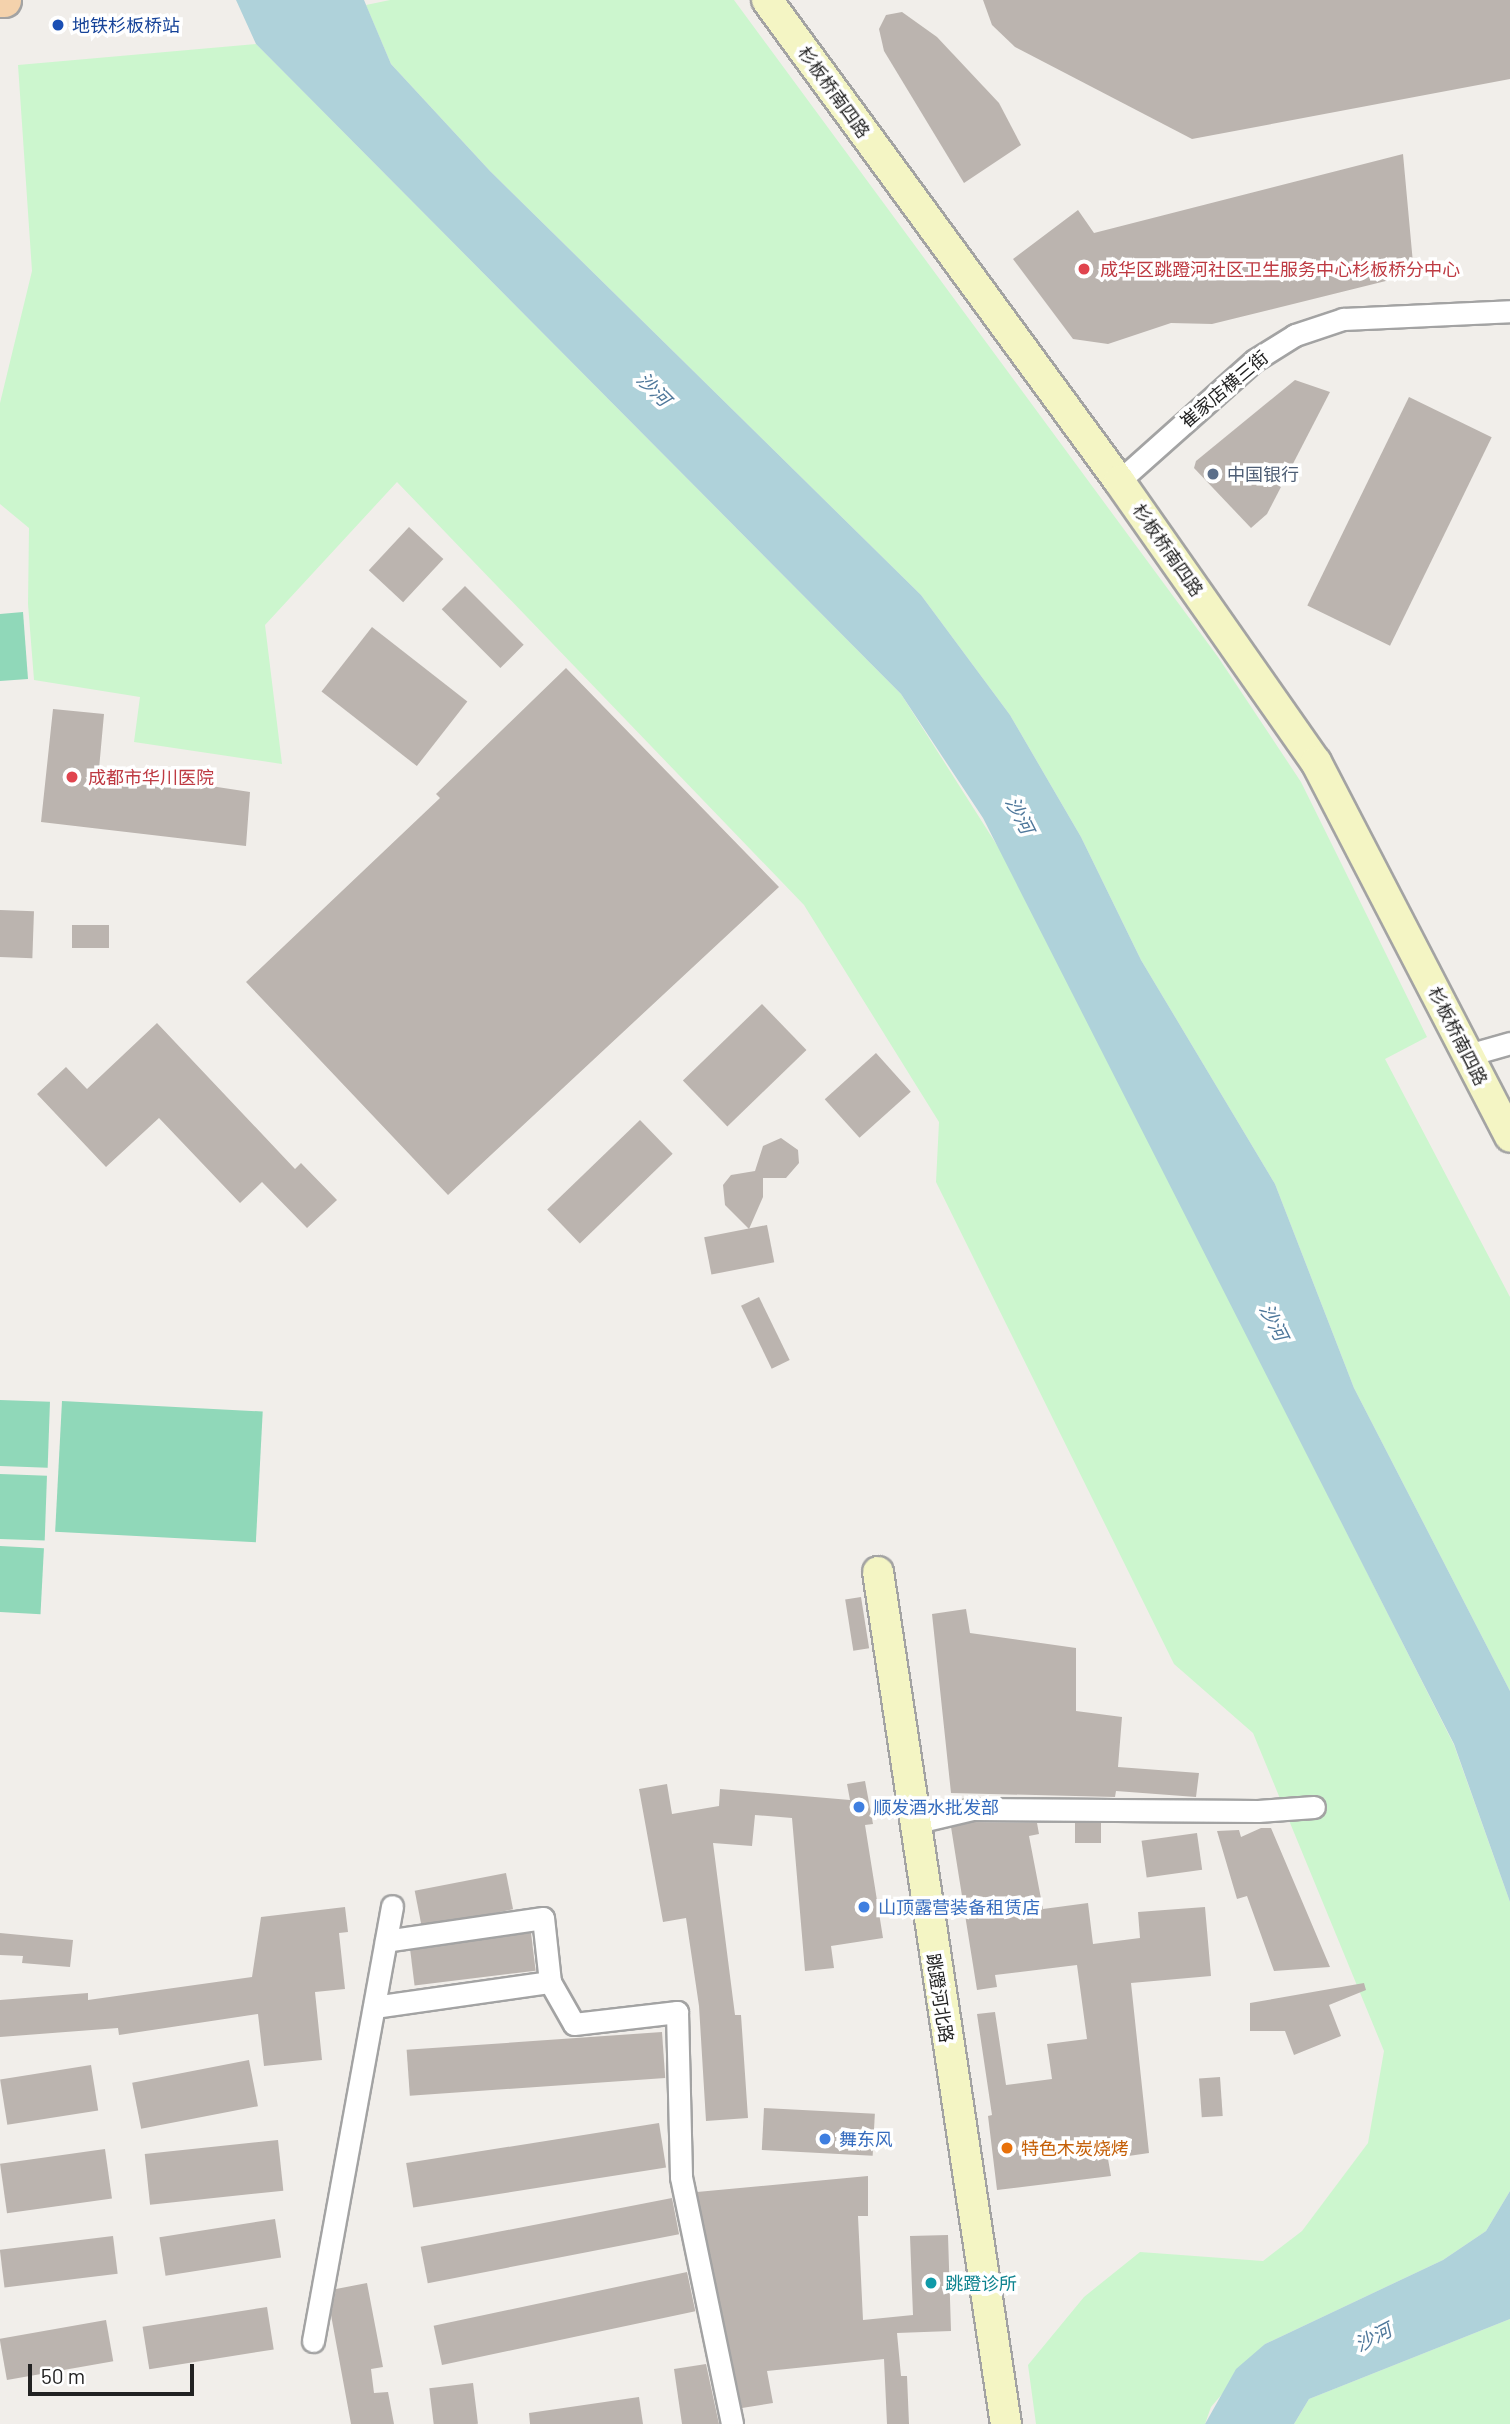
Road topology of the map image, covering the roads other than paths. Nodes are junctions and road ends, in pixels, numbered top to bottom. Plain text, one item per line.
1 (767, 0) edge
2 (1510, 312) edge
3 (1119, 481) junction
4 (1510, 1043) edge
5 (1468, 1055) junction
6 (1510, 1138) edge
7 (878, 1572) dead end
8 (1314, 1807) dead end
9 (913, 1823) junction
10 (392, 1906) dead end
11 (386, 1941) junction
12 (551, 1982) junction
13 (374, 2007) junction
14 (313, 2341) dead end
15 (732, 2424) edge
16 (1006, 2424) edge

1 - 3 street, 杉板桥南四路
2 - 3 street, 崔家店横三街
3 - 5 street, 杉板桥南四路
4 - 5 street
5 - 6 street, 杉板桥南四路
7 - 9 street, 跳蹬河北路
8 - 9 street
9 - 16 street, 跳蹬河北路
10 - 11 street
11 - 12 street
11 - 13 street
12 - 13 street
12 - 15 street
13 - 14 street

